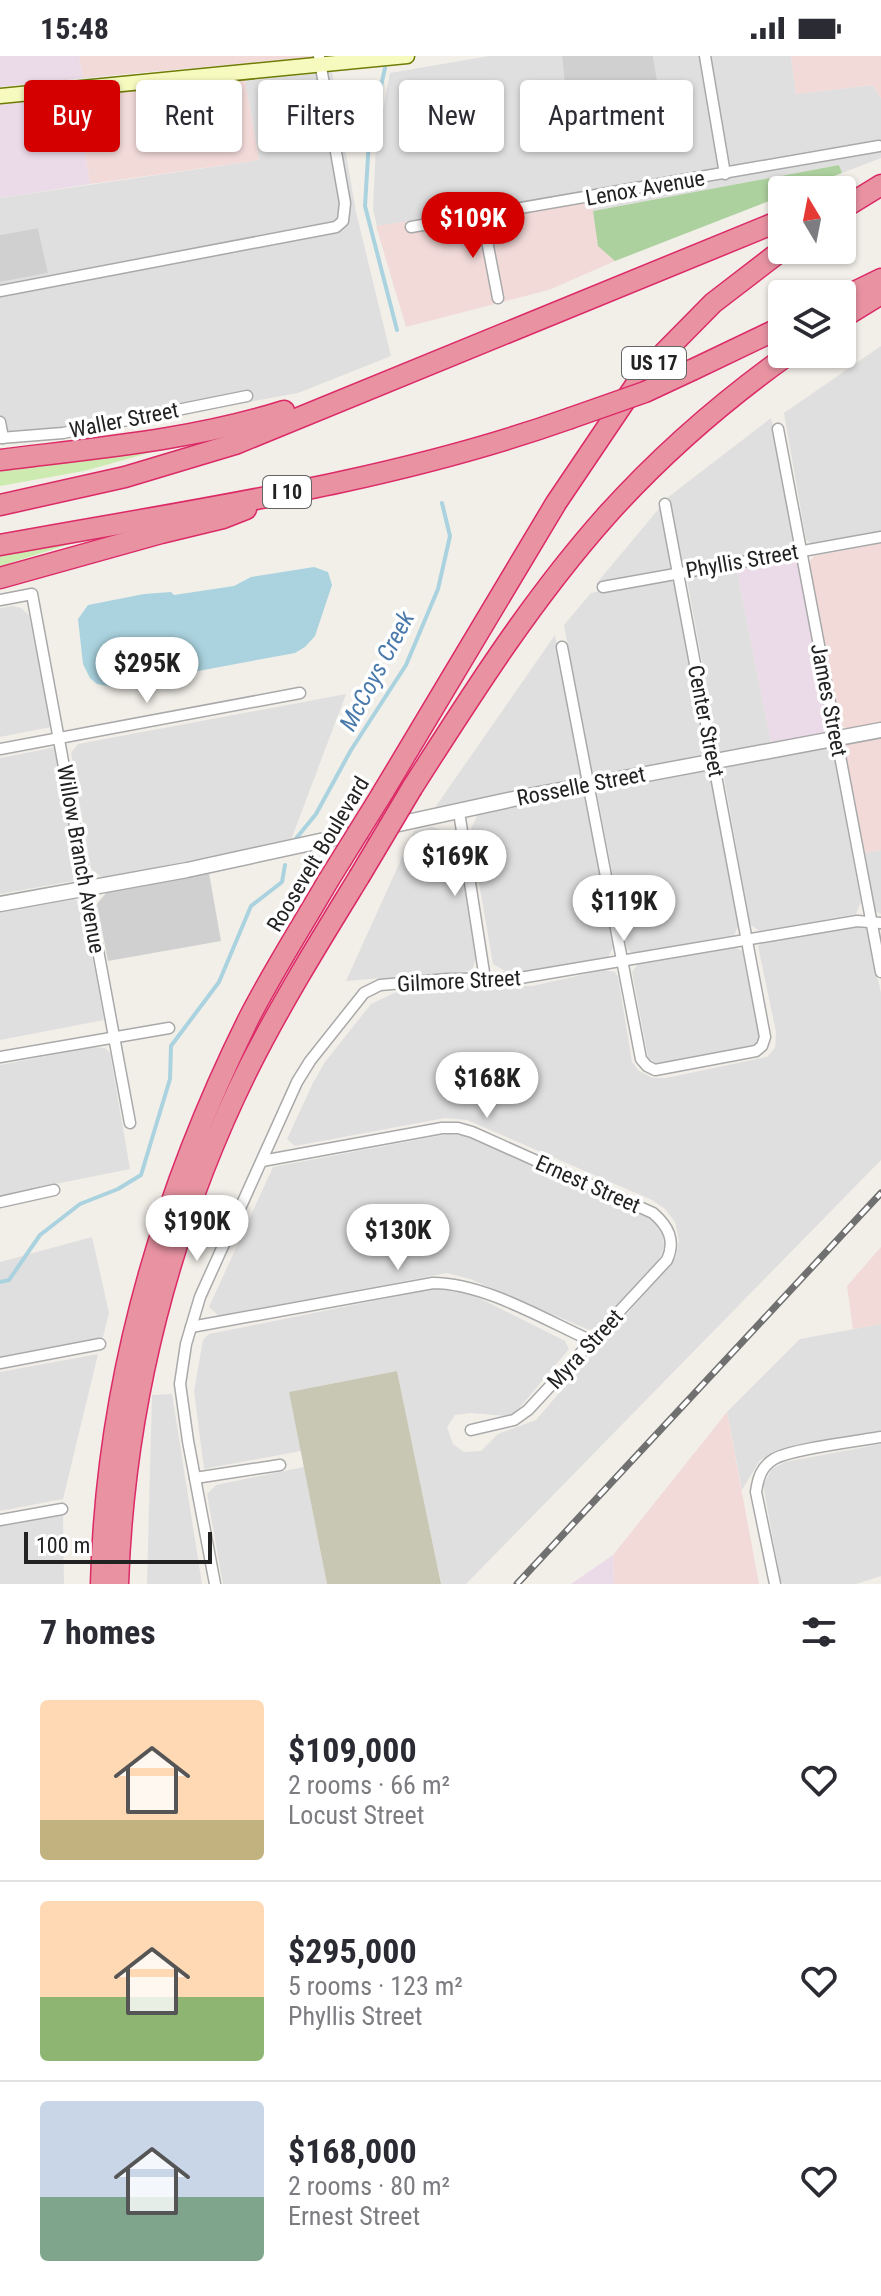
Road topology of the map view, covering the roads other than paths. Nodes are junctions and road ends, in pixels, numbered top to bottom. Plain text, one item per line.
1 (407, 56) edge
2 (705, 56) edge
3 (320, 60) edge
4 (0, 96) edge
5 (879, 146) dead end
6 (725, 174) junction
7 (881, 184) edge
8 (856, 193) edge
9 (856, 200) edge
10 (482, 215) junction
11 (768, 226) edge
12 (411, 227) dead end
13 (768, 261) edge
14 (881, 279) edge
15 (0, 291) edge
16 (856, 291) edge
17 (881, 294) edge
18 (498, 298) dead end
19 (856, 309) edge
20 (768, 334) edge
21 (771, 368) edge
22 (403, 375) junction
23 (247, 396) dead end
24 (0, 422) edge
25 (778, 429) dead end
26 (2, 438) edge
27 (0, 460) edge
28 (283, 493) junction
29 (665, 504) dead end
30 (0, 505) edge
31 (881, 537) edge
32 (0, 545) edge
33 (801, 551) junction
34 (678, 573) junction
35 (0, 578) edge
36 (603, 587) dead end
37 (0, 600) edge
38 (562, 647) dead end
39 (300, 693) dead end
40 (881, 730) edge
41 (59, 738) junction
42 (836, 738) junction
43 (0, 749) edge
44 (714, 760) junction
45 (589, 784) junction
46 (459, 812) junction
47 (86, 888) junction
48 (0, 904) edge
49 (876, 922) edge
50 (746, 938) junction
51 (623, 961) junction
52 (881, 972) edge
53 (485, 979) junction
54 (169, 1028) dead end
55 (113, 1035) junction
56 (0, 1057) edge
57 (130, 1123) dead end
58 (262, 1161) junction
59 (54, 1190) dead end
60 (0, 1202) edge
61 (671, 1236) joint
62 (191, 1327) junction
63 (592, 1341) junction
64 (100, 1344) dead end
65 (0, 1363) edge
66 (471, 1430) dead end
67 (881, 1437) edge
68 (280, 1465) dead end
69 (195, 1478) junction
70 (62, 1509) dead end
71 (0, 1520) edge
72 (101, 1584) edge
73 (118, 1584) edge
74 (215, 1584) edge
75 (775, 1584) edge

1 - 3 main road
2 - 6 street
3 - 4 main road
3 - 15 street
5 - 6 street, Lenox Avenue
6 - 10 street, Lenox Avenue
7 - 8 highway
7 - 9 highway
10 - 12 street, Lenox Avenue
10 - 18 street
11 - 22 highway
13 - 72 highway, Roosevelt Boulevard / US 17, bridge
14 - 16 highway
17 - 19 highway
20 - 28 highway, I 10, bridge
21 - 73 highway, Roosevelt Boulevard, bridge
22 - 27 highway
22 - 30 highway
23 - 26 street, Waller Street
24 - 26 street
25 - 33 street, James Street
28 - 32 highway, I 10
28 - 35 highway
29 - 34 street, Center Street
31 - 33 street, Phyllis Street
33 - 34 street, Phyllis Street
33 - 42 street, James Street
34 - 36 street, Phyllis Street
34 - 44 street, Center Street
37 - 41 street, Willow Branch Avenue
38 - 45 street
39 - 41 street
40 - 42 street, Rosselle Street
41 - 43 street
41 - 47 street, Willow Branch Avenue
42 - 44 street, Rosselle Street
42 - 49 street, James Street
44 - 45 street, Rosselle Street
44 - 50 street, Center Street
45 - 46 street, Rosselle Street
45 - 51 street
46 - 47 street, Rosselle Street
46 - 53 street
47 - 48 street, Rosselle Street
47 - 55 street, Willow Branch Avenue
49 - 50 street, Gilmore Street
49 - 52 street, James Street
50 - 51 street, Gilmore Street
50 - 51 street, Center Street
51 - 53 street, Gilmore Street
53 - 58 street, Gilmore Street
54 - 55 street
55 - 56 street
55 - 57 street, Willow Branch Avenue
58 - 61 street, Ernest Street
58 - 62 street
59 - 60 street
61 - 63 street, Myra Street
62 - 63 street
62 - 69 street
63 - 66 street, Myra Street
64 - 65 street
67 - 75 street
68 - 69 street
69 - 74 street
70 - 71 street

